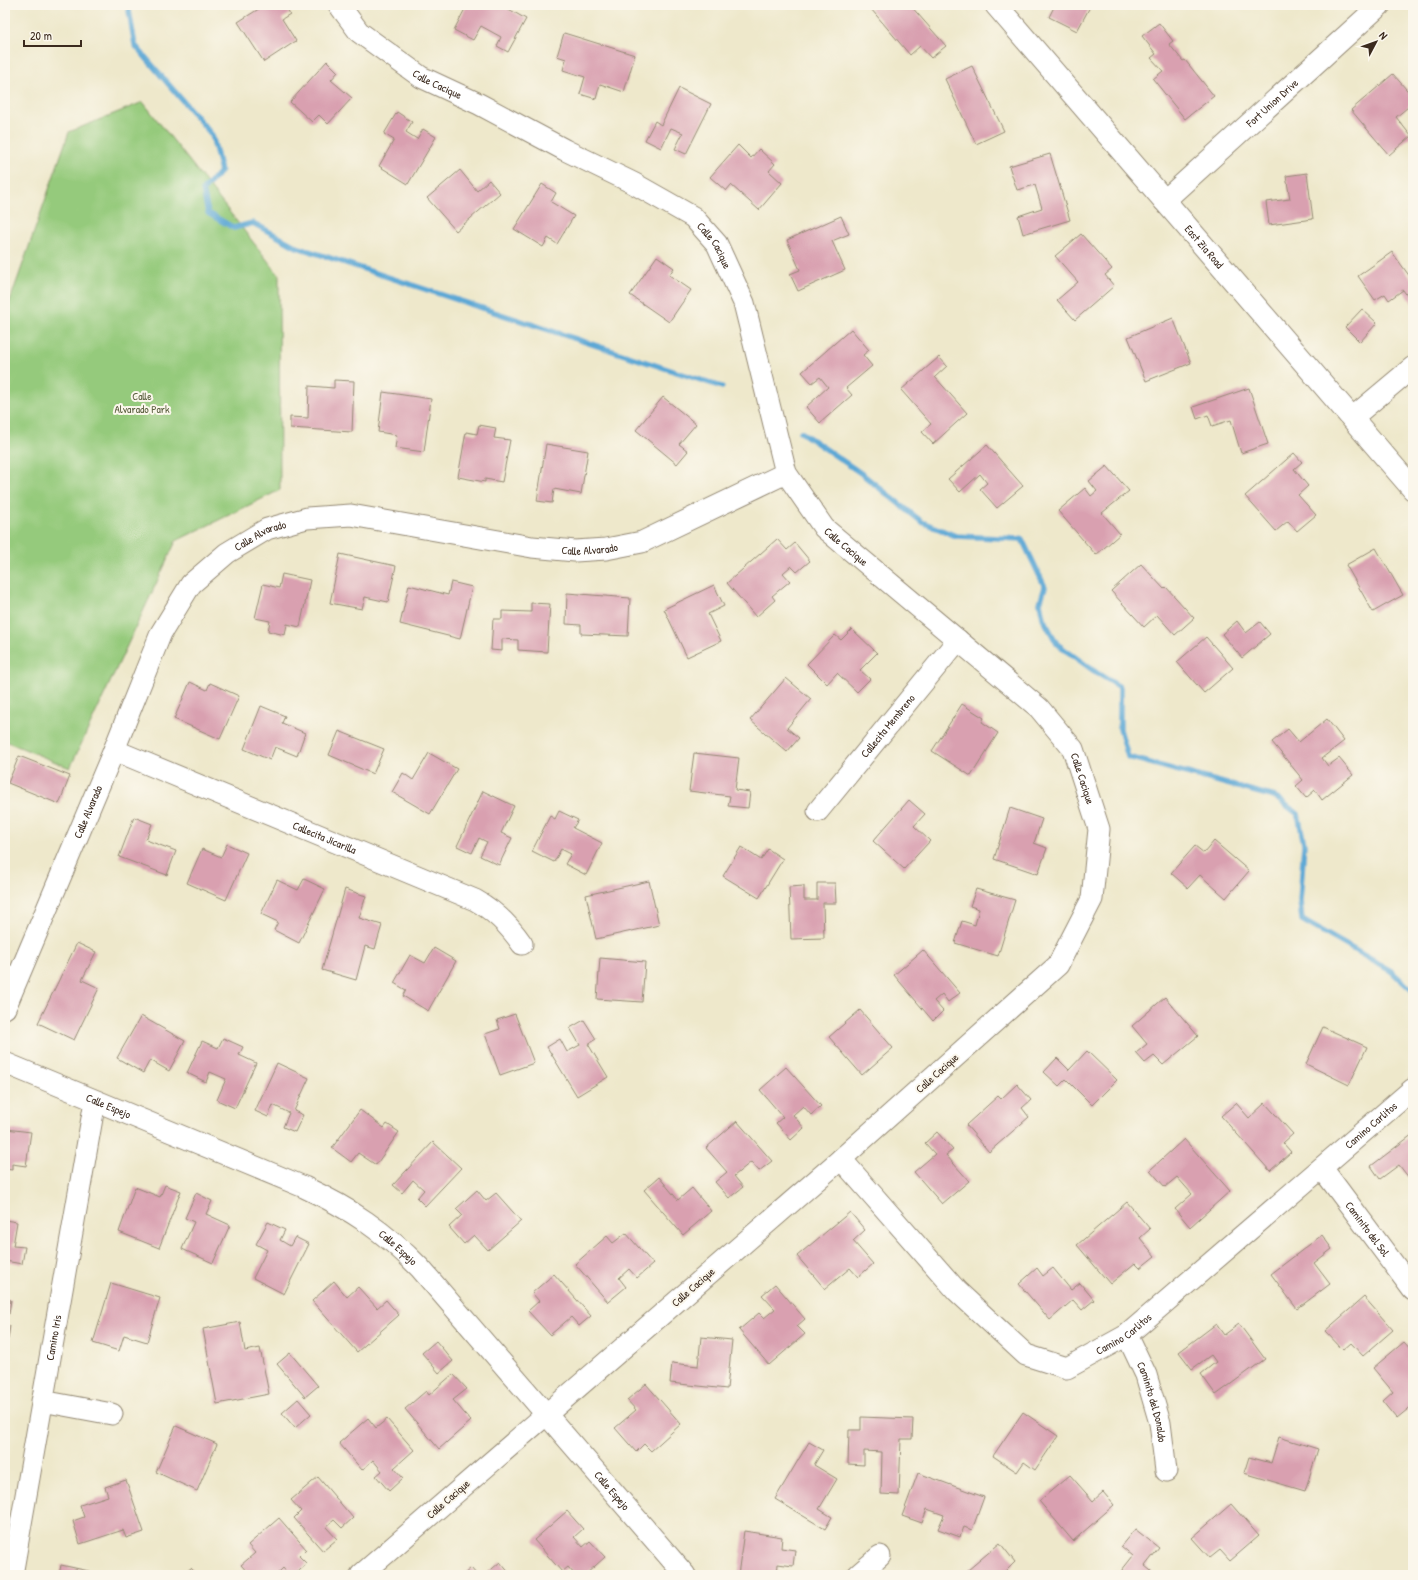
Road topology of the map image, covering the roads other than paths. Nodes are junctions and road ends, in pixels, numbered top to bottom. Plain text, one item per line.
1 (339, 5) edge
2 (996, 5) edge
3 (1380, 5) edge
4 (1164, 201) junction
5 (1413, 367) edge
6 (1352, 418) junction
7 (786, 473) junction
8 (1413, 489) edge
9 (958, 640) junction
10 (114, 750) junction
11 (818, 810) dead end
12 (522, 944) dead end
13 (5, 1008) edge
14 (5, 1063) edge
15 (1413, 1089) edge
16 (96, 1101) junction
17 (841, 1159) junction
18 (1322, 1168) junction
19 (1413, 1290) edge
20 (1127, 1335) junction
21 (42, 1401) junction
22 (112, 1414) dead end
23 (546, 1414) junction
24 (1166, 1471) dead end
25 (880, 1556) dead end
26 (12, 1575) edge
27 (361, 1575) edge
28 (685, 1575) edge
29 (858, 1575) edge

1 - 7 street, Calle Cacique
2 - 4 street, East Zia Road
3 - 4 street, Fort Union Drive
4 - 6 street, East Zia Road
5 - 6 street
6 - 8 street, East Zia Road
7 - 9 street, Calle Cacique
7 - 10 street, Calle Alvarado
9 - 11 street, Callecita Membreno
9 - 17 street, Calle Cacique
10 - 12 street, Callecita Jicarilla
10 - 13 street, Calle Alvarado
14 - 16 street, Calle Espejo
15 - 18 street, Camino Carlitos
16 - 21 street, Camino Iris
16 - 23 street, Calle Espejo
17 - 20 street, Camino Carlitos
17 - 23 street, Calle Cacique
18 - 19 street, Caminito del Sol
18 - 20 street, Camino Carlitos
20 - 24 street, Caminito del Donaldo
21 - 22 street
21 - 26 street, Camino Iris
23 - 27 street, Calle Cacique
23 - 28 street, Calle Espejo
25 - 29 street

